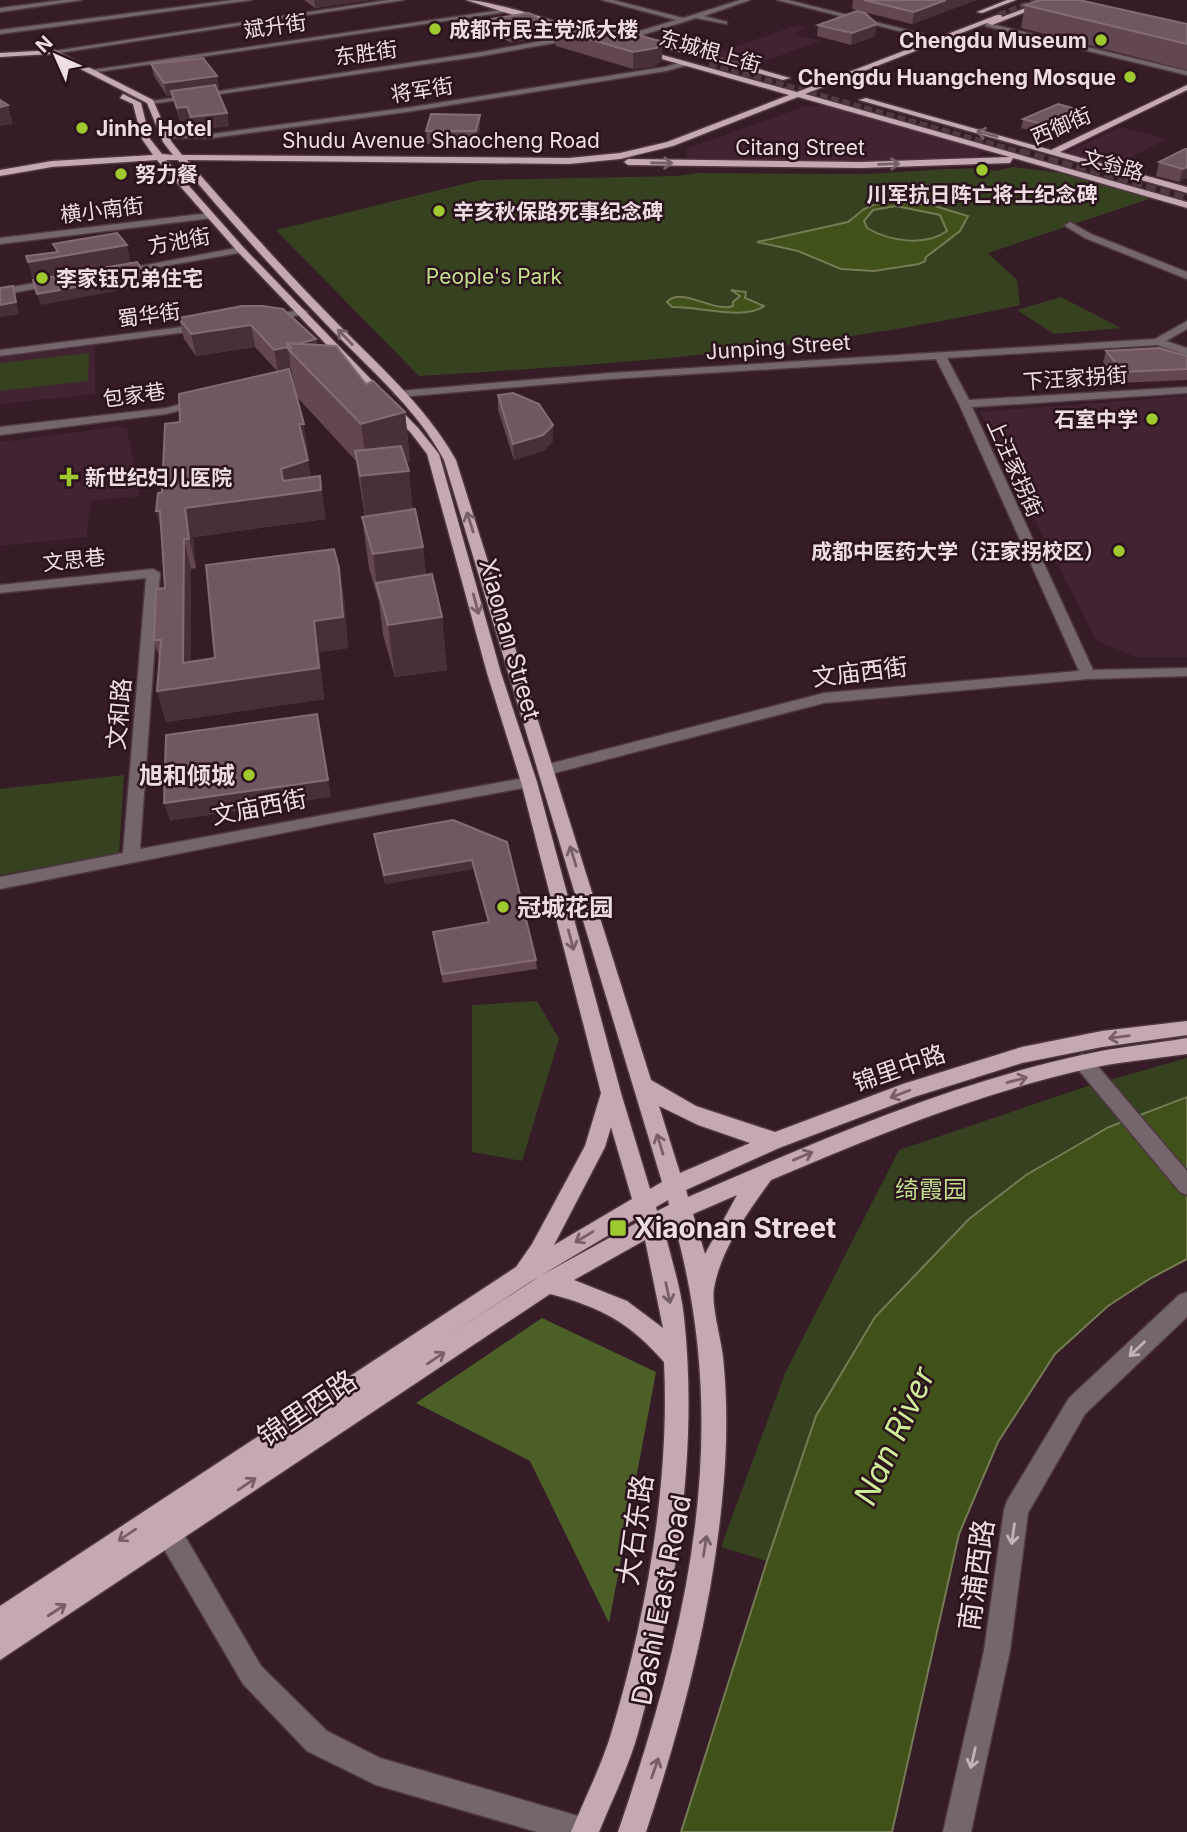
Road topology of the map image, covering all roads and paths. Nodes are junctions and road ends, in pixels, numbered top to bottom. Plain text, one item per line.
1 (79, 0) edge
2 (248, 0) edge
3 (401, 0) edge
4 (469, 0) edge
5 (491, 0) edge
6 (605, 0) edge
7 (747, 0) edge
8 (780, 0) edge
9 (1014, 0) edge
10 (1039, 5) junction
11 (1052, 8) edge
12 (0, 10) edge
13 (506, 10) junction
14 (527, 10) junction
15 (988, 12) junction
16 (974, 14) dead end
17 (696, 16) junction
18 (999, 16) tunnel mouth
19 (1012, 16) junction
20 (565, 18) dead end
21 (683, 20) junction
22 (725, 23) dead end
23 (987, 25) junction
24 (930, 30) dead end
25 (0, 32) edge
26 (590, 32) junction
27 (919, 34) junction
28 (625, 37) junction
29 (908, 39) dead end
30 (636, 49) edge
31 (52, 52) junction
32 (0, 57) edge
33 (685, 63) junction
34 (854, 63) dead end
35 (713, 64) tunnel mouth
36 (843, 68) junction
37 (90, 71) junction
38 (858, 72) junction
39 (1187, 73) edge
40 (791, 80) dead end
41 (1187, 80) edge
42 (803, 83) junction
43 (819, 87) junction
44 (1187, 87) edge
45 (784, 90) junction
46 (830, 91) dead end
47 (799, 95) junction
48 (850, 96) dead end
49 (150, 102) junction
50 (162, 136) junction
51 (1040, 148) junction
52 (1053, 152) junction
53 (154, 153) junction
54 (176, 153) junction
55 (1030, 159) junction
56 (569, 161) junction
57 (0, 166) edge
58 (1106, 172) dead end
59 (0, 173) edge
60 (1187, 190) edge
61 (1187, 195) edge
62 (1187, 205) edge
63 (209, 216) junction
64 (1070, 225) dead end
65 (0, 241) edge
66 (241, 250) junction
67 (115, 272) edge
68 (1187, 276) edge
69 (74, 279) edge
70 (0, 292) edge
71 (303, 312) junction
72 (249, 320) edge
73 (223, 324) edge
74 (1187, 324) edge
75 (1158, 342) junction
76 (1187, 352) edge
77 (0, 353) edge
78 (940, 356) junction
79 (1187, 390) edge
80 (400, 394) junction
81 (211, 400) edge
82 (965, 404) junction
83 (0, 431) edge
84 (153, 573) joint
85 (0, 589) edge
86 (1187, 672) edge
87 (1088, 675) junction
88 (547, 770) junction
89 (529, 782) junction
90 (131, 858) junction
91 (0, 883) edge
92 (1187, 1028) edge
93 (1187, 1046) edge
94 (1083, 1062) junction
95 (642, 1084) junction
96 (611, 1093) junction
97 (775, 1141) junction
98 (764, 1173) junction
99 (1187, 1186) edge
100 (677, 1198) junction
101 (643, 1202) junction
102 (653, 1227) junction
103 (522, 1275) junction
104 (548, 1283) junction
105 (703, 1290) junction
106 (1187, 1302) edge
107 (676, 1359) junction
108 (164, 1524) junction
109 (0, 1620) edge
110 (0, 1647) edge
111 (585, 1832) edge
112 (632, 1832) edge
113 (957, 1832) edge

1 - 12 street
2 - 25 street
3 - 31 street
4 - 13 main road
5 - 14 main road
6 - 21 street
7 - 17 street
8 - 27 street
9 - 10 main road
9 - 15 main road
10 - 11 main road
10 - 19 main road
13 - 26 main road
13 - 37 street, 斌升街
14 - 20 main road
14 - 26 main road
15 - 16 main road
15 - 19 main road
15 - 36 main road
17 - 21 street
17 - 22 street
18 - 38 main road
19 - 23 main road
21 - 28 street
23 - 38 main road
23 - 39 street
24 - 27 main road
26 - 49 street, 东胜街
27 - 29 main road
28 - 35 main road, 东城根上街
28 - 40 main road, 东城根上街
30 - 33 main road, 东城根上街
31 - 32 main road
31 - 37 main road
32 - 53 main road
33 - 45 main road, 东城根上街
33 - 50 street, 将军街
34 - 36 main road
36 - 42 main road, Shudu Avenue Shaocheng Road
37 - 49 main road
38 - 43 main road, Shudu Avenue Shaocheng Road
41 - 51 main road, 西御街
42 - 43 main road
42 - 45 main road, Shudu Avenue Shaocheng Road
43 - 46 main road
43 - 47 main road, Shudu Avenue Shaocheng Road
44 - 52 main road, 西御街
45 - 47 main road, 东城根上街
45 - 54 main road, Shudu Avenue Shaocheng Road
47 - 55 main road, 文翁路
47 - 56 main road, Shudu Avenue Shaocheng Road
51 -> 48 main road
49 - 50 main road
50 - 54 main road, Xiaonan Street
51 - 52 main road
51 - 55 main road, 西御街
52 - 55 main road, 西御街
52 - 60 main road
53 - 54 main road
53 - 57 main road
53 - 59 main road
53 - 63 main road, Xiaonan Street
54 - 56 main road, Shudu Avenue Shaocheng Road
80 -> 54 main road, Xiaonan Street
56 -> 55 main road, Citang Street
55 - 62 main road, 文翁路
58 - 61 main road
63 - 65 street, 横小南街
63 - 66 main road, Xiaonan Street
64 - 68 street
66 - 67 street, 方池街
66 - 71 main road, Xiaonan Street
69 - 70 street
71 - 72 street
71 -> 89 main road, Xiaonan Street
73 - 77 street, 蜀华街
74 - 75 street
75 - 76 street
75 - 78 street, Junping Street
78 - 80 street, Junping Street
78 - 82 street, 上汪家拐街
79 - 82 street, 下汪家拐街
88 -> 80 main road, Xiaonan Street
81 - 83 street, 包家巷
82 - 87 street, 上汪家拐街
84 - 85 street, 文思巷
84 - 90 street, 文和路
86 - 87 street, 文庙西街
87 - 88 street, 文庙西街
95 -> 88 main road, Xiaonan Street
89 - 90 street, 文庙西街
89 -> 96 main road, Xiaonan Street
90 - 91 street, 文庙西街
92 -> 97 main road, 锦里中路
93 - 94 main road, 锦里中路
98 -> 94 main road, 锦里中路
94 - 99 street
95 - 97 main road
100 -> 95 main road, Xiaonan Street
96 - 101 main road, Xiaonan Street
96 - 103 main road
97 - 100 main road, 锦里中路
98 - 100 main road, 锦里中路
98 - 105 main road
100 - 101 main road, 锦里中路
100 - 102 main road, 锦里中路
100 - 105 main road, Dashi East Road
101 - 102 main road, Xiaonan Street
101 -> 103 main road, 锦里西路
102 - 104 main road, 锦里西路
102 -> 107 main road, 大石东路
103 - 108 main road, 锦里西路
104 - 107 main road
108 -> 104 main road, 锦里西路
112 -> 105 main road, Dashi East Road
106 -> 113 street, 南浦西路
107 - 111 main road, 大石东路
108 -> 109 main road, 锦里西路
110 -> 108 main road, 锦里西路
108 - 111 street

